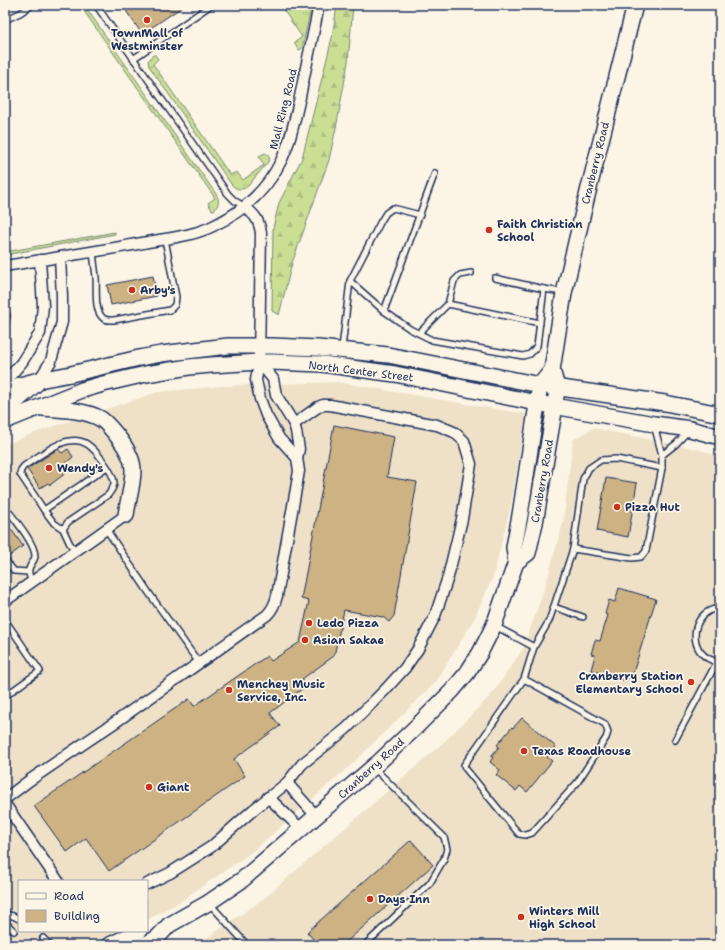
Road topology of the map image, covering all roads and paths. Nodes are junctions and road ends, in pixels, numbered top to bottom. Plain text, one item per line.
1 (32, 5) edge
2 (96, 5) edge
3 (211, 5) edge
4 (319, 5) edge
5 (635, 5) edge
6 (5, 20) edge
7 (133, 59) junction
8 (435, 173) dead end
9 (245, 207) junction
10 (420, 216) junction
11 (165, 239) junction
12 (93, 252) junction
13 (60, 258) junction
14 (40, 260) junction
15 (5, 266) edge
16 (471, 273) dead end
17 (495, 278) dead end
18 (350, 281) junction
19 (544, 289) junction
20 (564, 293) junction
21 (448, 304) junction
22 (5, 308) edge
23 (384, 311) junction
24 (540, 323) junction
25 (5, 325) edge
26 (419, 333) junction
27 (259, 346) junction
28 (342, 350) junction
29 (259, 362) junction
30 (552, 370) junction
31 (39, 380) junction
32 (5, 382) edge
33 (540, 385) junction
34 (557, 387) junction
35 (5, 389) edge
36 (537, 403) junction
37 (555, 406) junction
38 (39, 407) junction
39 (5, 411) edge
40 (720, 414) edge
41 (5, 421) edge
42 (294, 424) junction
43 (654, 424) junction
44 (690, 429) junction
45 (720, 437) edge
46 (662, 455) junction
47 (297, 458) junction
48 (107, 467) junction
49 (662, 468) junction
50 (5, 510) edge
51 (44, 510) junction
52 (126, 515) joint
53 (62, 529) junction
54 (106, 529) junction
55 (573, 549) junction
56 (76, 551) junction
57 (5, 560) edge
58 (516, 562) junction
59 (28, 572) junction
60 (32, 582) junction
61 (5, 601) edge
62 (554, 607) junction
63 (720, 608) edge
64 (583, 617) dead end
65 (5, 620) edge
66 (494, 626) junction
67 (534, 647) junction
68 (718, 662) edge
69 (199, 664) junction
70 (524, 679) junction
71 (5, 685) edge
72 (10, 693) junction
73 (5, 696) edge
74 (675, 740) dead end
75 (373, 768) junction
76 (287, 783) junction
77 (268, 797) junction
78 (5, 799) edge
79 (5, 804) edge
80 (316, 816) junction
81 (301, 829) junction
82 (57, 880) edge
83 (148, 884) edge
84 (208, 903) junction
85 (5, 914) edge
86 (18, 918) edge
87 (5, 922) edge
88 (14, 931) dead end
89 (43, 938) dead end
90 (148, 940) edge
91 (115, 941) edge
92 (50, 945) edge
93 (247, 945) edge
94 (365, 945) edge

1 - 6 lane
2 - 7 lane
3 - 7 lane
4 - 9 street, Mall Ring Road
5 - 20 street, Cranberry Road
7 - 9 lane
8 - 10 lane
9 - 11 street, Mall Ring Road
9 - 27 street
10 - 18 lane
10 - 23 lane
11 - 12 street, Mall Ring Road
11 - 12 lane
12 - 13 street, Mall Ring Road
13 - 14 street, Mall Ring Road
13 - 31 street
14 - 15 street, Mall Ring Road
14 - 32 street
16 - 21 lane
17 - 19 lane
18 - 23 lane
18 - 28 lane
19 - 20 lane
19 - 24 lane
20 - 30 street, Cranberry Road
21 - 24 lane
21 - 26 lane
22 - 25 lane
23 - 26 lane
24 - 26 lane
27 - 28 street, North Center Street
27 - 29 street
27 - 31 street, North Center Street
28 - 33 street, North Center Street
29 - 36 street, North Center Street
29 - 38 street, North Center Street
29 - 42 street
29 - 47 street
30 - 33 street, Cranberry Road
30 - 34 street, Cranberry Road
31 - 35 street, North Center Street
31 - 39 street
33 - 34 street, North Center Street
33 - 36 street, Cranberry Road
34 - 37 street, Cranberry Road
34 - 40 street, North Center Street
36 - 37 street, North Center Street
36 - 58 street, Cranberry Road
37 - 43 street, North Center Street
37 - 58 street, Cranberry Road
38 - 41 street, North Center Street
38 - 52 street
42 - 47 street
42 - 76 street
43 - 44 street, North Center Street
43 - 46 lane
44 - 45 street, North Center Street
44 - 46 lane
46 - 49 lane
47 - 69 street
48 - 51 lane
48 - 51 lane
48 - 53 lane
49 - 55 lane
49 - 55 lane
50 - 59 lane
51 - 53 lane
52 - 54 street
53 - 56 lane
54 - 56 street
54 - 69 lane
55 - 62 lane
56 - 60 street
57 - 59 lane
58 - 66 street, Cranberry Road
59 - 60 lane
60 - 61 street
62 - 64 lane
62 - 67 lane
63 - 68 lane
65 - 72 lane
66 - 67 lane
66 - 75 street, Cranberry Road
67 - 70 lane
68 - 74 lane
69 - 78 street
70 - 70 lane
71 - 72 lane
72 - 73 lane
75 - 80 street, Cranberry Road
75 - 94 lane
76 - 77 street
76 - 80 street
77 - 81 street
77 - 83 street
79 - 82 street
80 - 81 street, Cranberry Road
81 - 84 street, Cranberry Road
84 - 90 street, Cranberry Road
84 - 93 lane
85 - 86 lane
87 - 88 lane
89 - 92 lane
90 - 91 street, Cranberry Road

